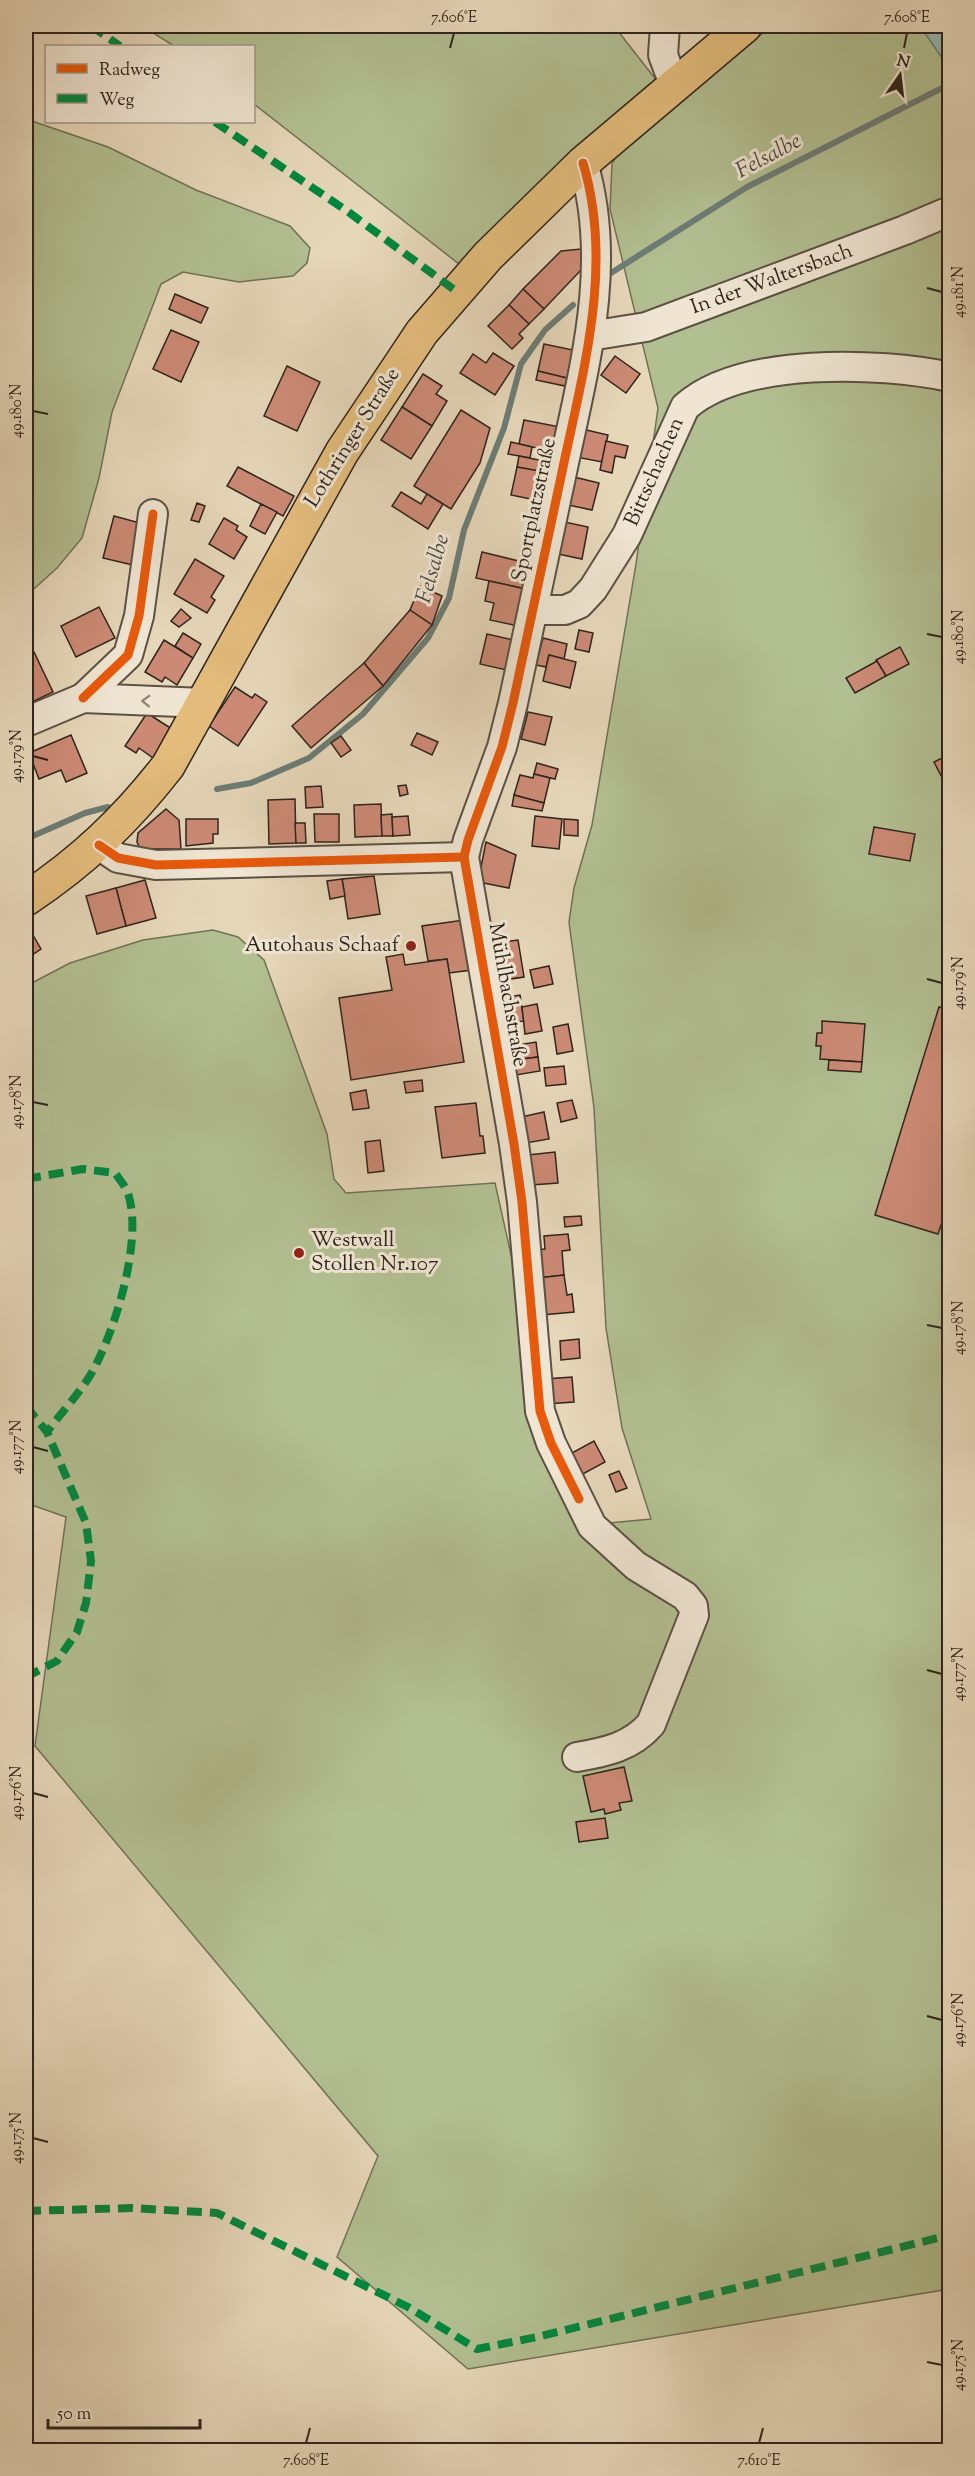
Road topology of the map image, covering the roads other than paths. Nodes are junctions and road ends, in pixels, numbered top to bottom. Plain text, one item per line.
1 (665, 26) edge
2 (745, 26) edge
3 (674, 84) junction
4 (583, 163) junction
5 (950, 211) edge
6 (590, 336) junction
7 (950, 377) edge
8 (153, 514) dead end
9 (533, 610) junction
10 (83, 699) junction
11 (204, 704) junction
12 (26, 722) edge
13 (99, 845) junction
14 (464, 857) junction
15 (26, 900) edge
16 (577, 1757) dead end

1 - 3 street
2 - 3 main road, Lothringer Straße
3 - 4 main road, Lothringer Straße
4 - 6 street, Sportplatzstraße
4 - 11 main road, Lothringer Straße
5 - 6 street, In der Waltersbach
6 - 9 street, Sportplatzstraße
7 - 9 street, Bittschachen
8 - 10 street
9 - 14 street, Sportplatzstraße
11 -> 10 street
10 - 12 street
11 - 13 main road, Lothringer Straße
13 - 14 street
13 - 15 main road, Lothringer Straße
14 - 16 street, Mühlbachstraße

